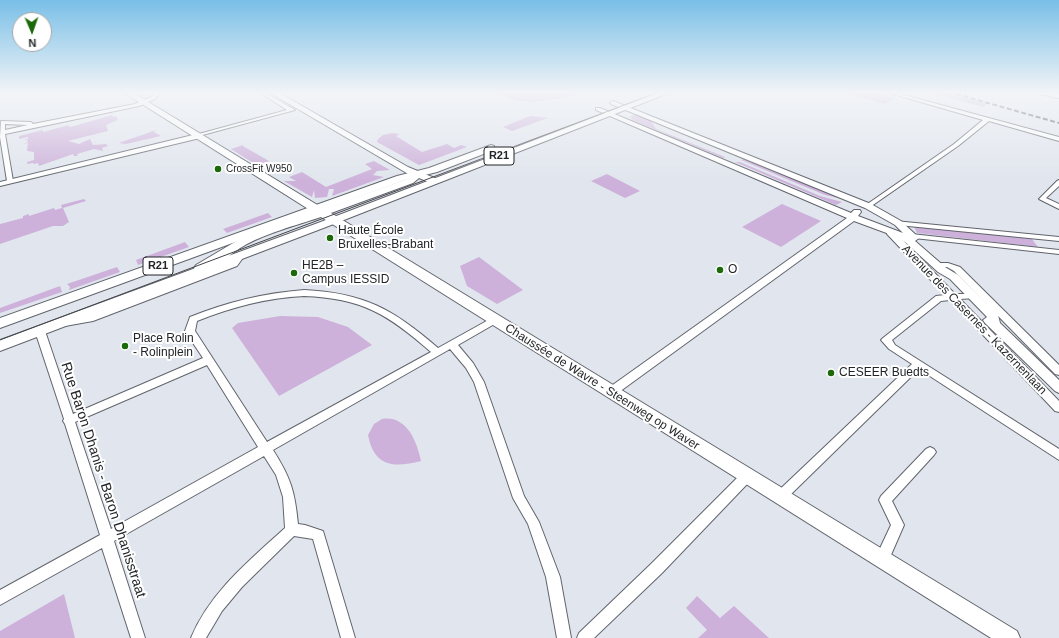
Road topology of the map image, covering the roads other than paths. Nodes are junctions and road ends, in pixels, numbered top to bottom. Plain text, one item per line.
1 (2, 122) edge
2 (52, 122) edge
3 (175, 122) edge
4 (249, 122) edge
5 (325, 122) edge
6 (563, 122) edge
7 (590, 122) edge
8 (629, 122) edge
9 (659, 122) edge
10 (986, 122) edge
11 (995, 122) edge
12 (32, 126) junction
13 (1, 133) edge
14 (529, 134) dead end
15 (197, 136) junction
16 (1059, 139) edge
17 (501, 144) dead end
18 (415, 174) junction
19 (434, 180) junction
20 (10, 182) junction
21 (1059, 182) edge
22 (0, 184) edge
23 (868, 206) junction
24 (1059, 207) edge
25 (319, 211) junction
26 (853, 217) junction
27 (335, 220) junction
28 (898, 222) junction
29 (890, 232) junction
30 (900, 235) junction
31 (912, 236) junction
32 (1059, 239) edge
33 (1059, 252) edge
34 (241, 255) junction
35 (935, 263) junction
36 (181, 277) junction
37 (968, 296) junction
38 (952, 297) junction
39 (495, 320) junction
40 (0, 323) edge
41 (55, 324) junction
42 (40, 331) junction
43 (452, 345) junction
44 (0, 346) edge
45 (438, 353) junction
46 (208, 360) junction
47 (918, 364) junction
48 (1059, 371) edge
49 (1059, 388) edge
50 (611, 392) junction
51 (1059, 408) edge
52 (68, 421) junction
53 (264, 448) junction
54 (930, 452) dead end
55 (1059, 455) edge
56 (747, 476) junction
57 (780, 497) junction
58 (292, 530) junction
59 (106, 537) junction
60 (882, 560) junction
61 (0, 598) edge
62 (138, 638) edge
63 (198, 638) edge
64 (348, 638) edge
65 (564, 638) edge
66 (584, 638) edge
67 (1010, 638) edge

1 - 12 street
1 - 13 street
2 - 12 street
3 - 15 main road, Chaussée de Wavre - Steenweg op Waver
4 - 15 street
5 - 18 main road
6 - 14 main road
7 - 19 main road, R21
8 - 26 street, Avenue des Casernes - Kazernenlaan
9 - 23 street, Avenue des Casernes - Kazernenlaan
10 - 23 street
11 - 16 street
12 - 13 street
13 - 20 street
15 - 20 street
15 - 25 main road, Chaussée de Wavre - Steenweg op Waver
17 - 18 main road, R21
18 - 19 main road
18 - 25 main road, R21
19 - 27 main road, R21
20 - 22 street
21 - 24 street
23 - 26 street
23 - 28 street, Avenue des Casernes - Kazernenlaan
25 - 27 main road, Chaussée de Wavre - Steenweg op Waver
25 - 36 main road
25 - 40 main road, R21
26 - 29 street, Avenue des Casernes - Kazernenlaan
26 - 50 street
27 - 34 main road, R21
27 - 39 main road, Chaussée de Wavre - Steenweg op Waver
28 - 31 street, Avenue des Casernes - Kazernenlaan
28 - 32 street
29 - 30 street, Avenue des Casernes - Kazernenlaan
29 - 38 street, Avenue des Casernes - Kazernenlaan
30 - 31 street
30 - 35 street, Avenue des Casernes - Kazernenlaan
31 - 33 street
31 - 35 street, Avenue des Casernes - Kazernenlaan
34 - 36 main road, R21
34 - 41 street
35 - 37 street, Avenue des Casernes - Kazernenlaan
35 - 48 street, Avenue des Casernes - Kazernenlaan
36 - 41 main road, R21
37 - 38 street
37 - 49 street, Avenue des Casernes - Kazernenlaan
38 - 47 street
38 - 51 street, Avenue des Casernes - Kazernenlaan
39 - 43 street
39 - 50 main road, Chaussée de Wavre - Steenweg op Waver
41 - 42 main road, R21
42 - 44 main road, R21
42 - 52 street, Rue Baron Dhanis - Baron Dhanisstraat
43 - 45 street
43 - 65 street
45 - 46 street
45 - 53 street
46 - 52 street
46 - 53 street
47 - 55 street
47 - 57 street
50 - 56 main road, Chaussée de Wavre - Steenweg op Waver
52 - 59 street, Rue Baron Dhanis - Baron Dhanisstraat
53 - 58 street
53 - 59 street
54 - 60 street
56 - 57 main road, Chaussée de Wavre - Steenweg op Waver
56 - 66 street
57 - 60 main road, Chaussée de Wavre - Steenweg op Waver
58 - 63 street
58 - 64 street
59 - 61 street
59 - 62 street, Rue Baron Dhanis - Baron Dhanisstraat
60 - 67 main road, Chaussée de Wavre - Steenweg op Waver

